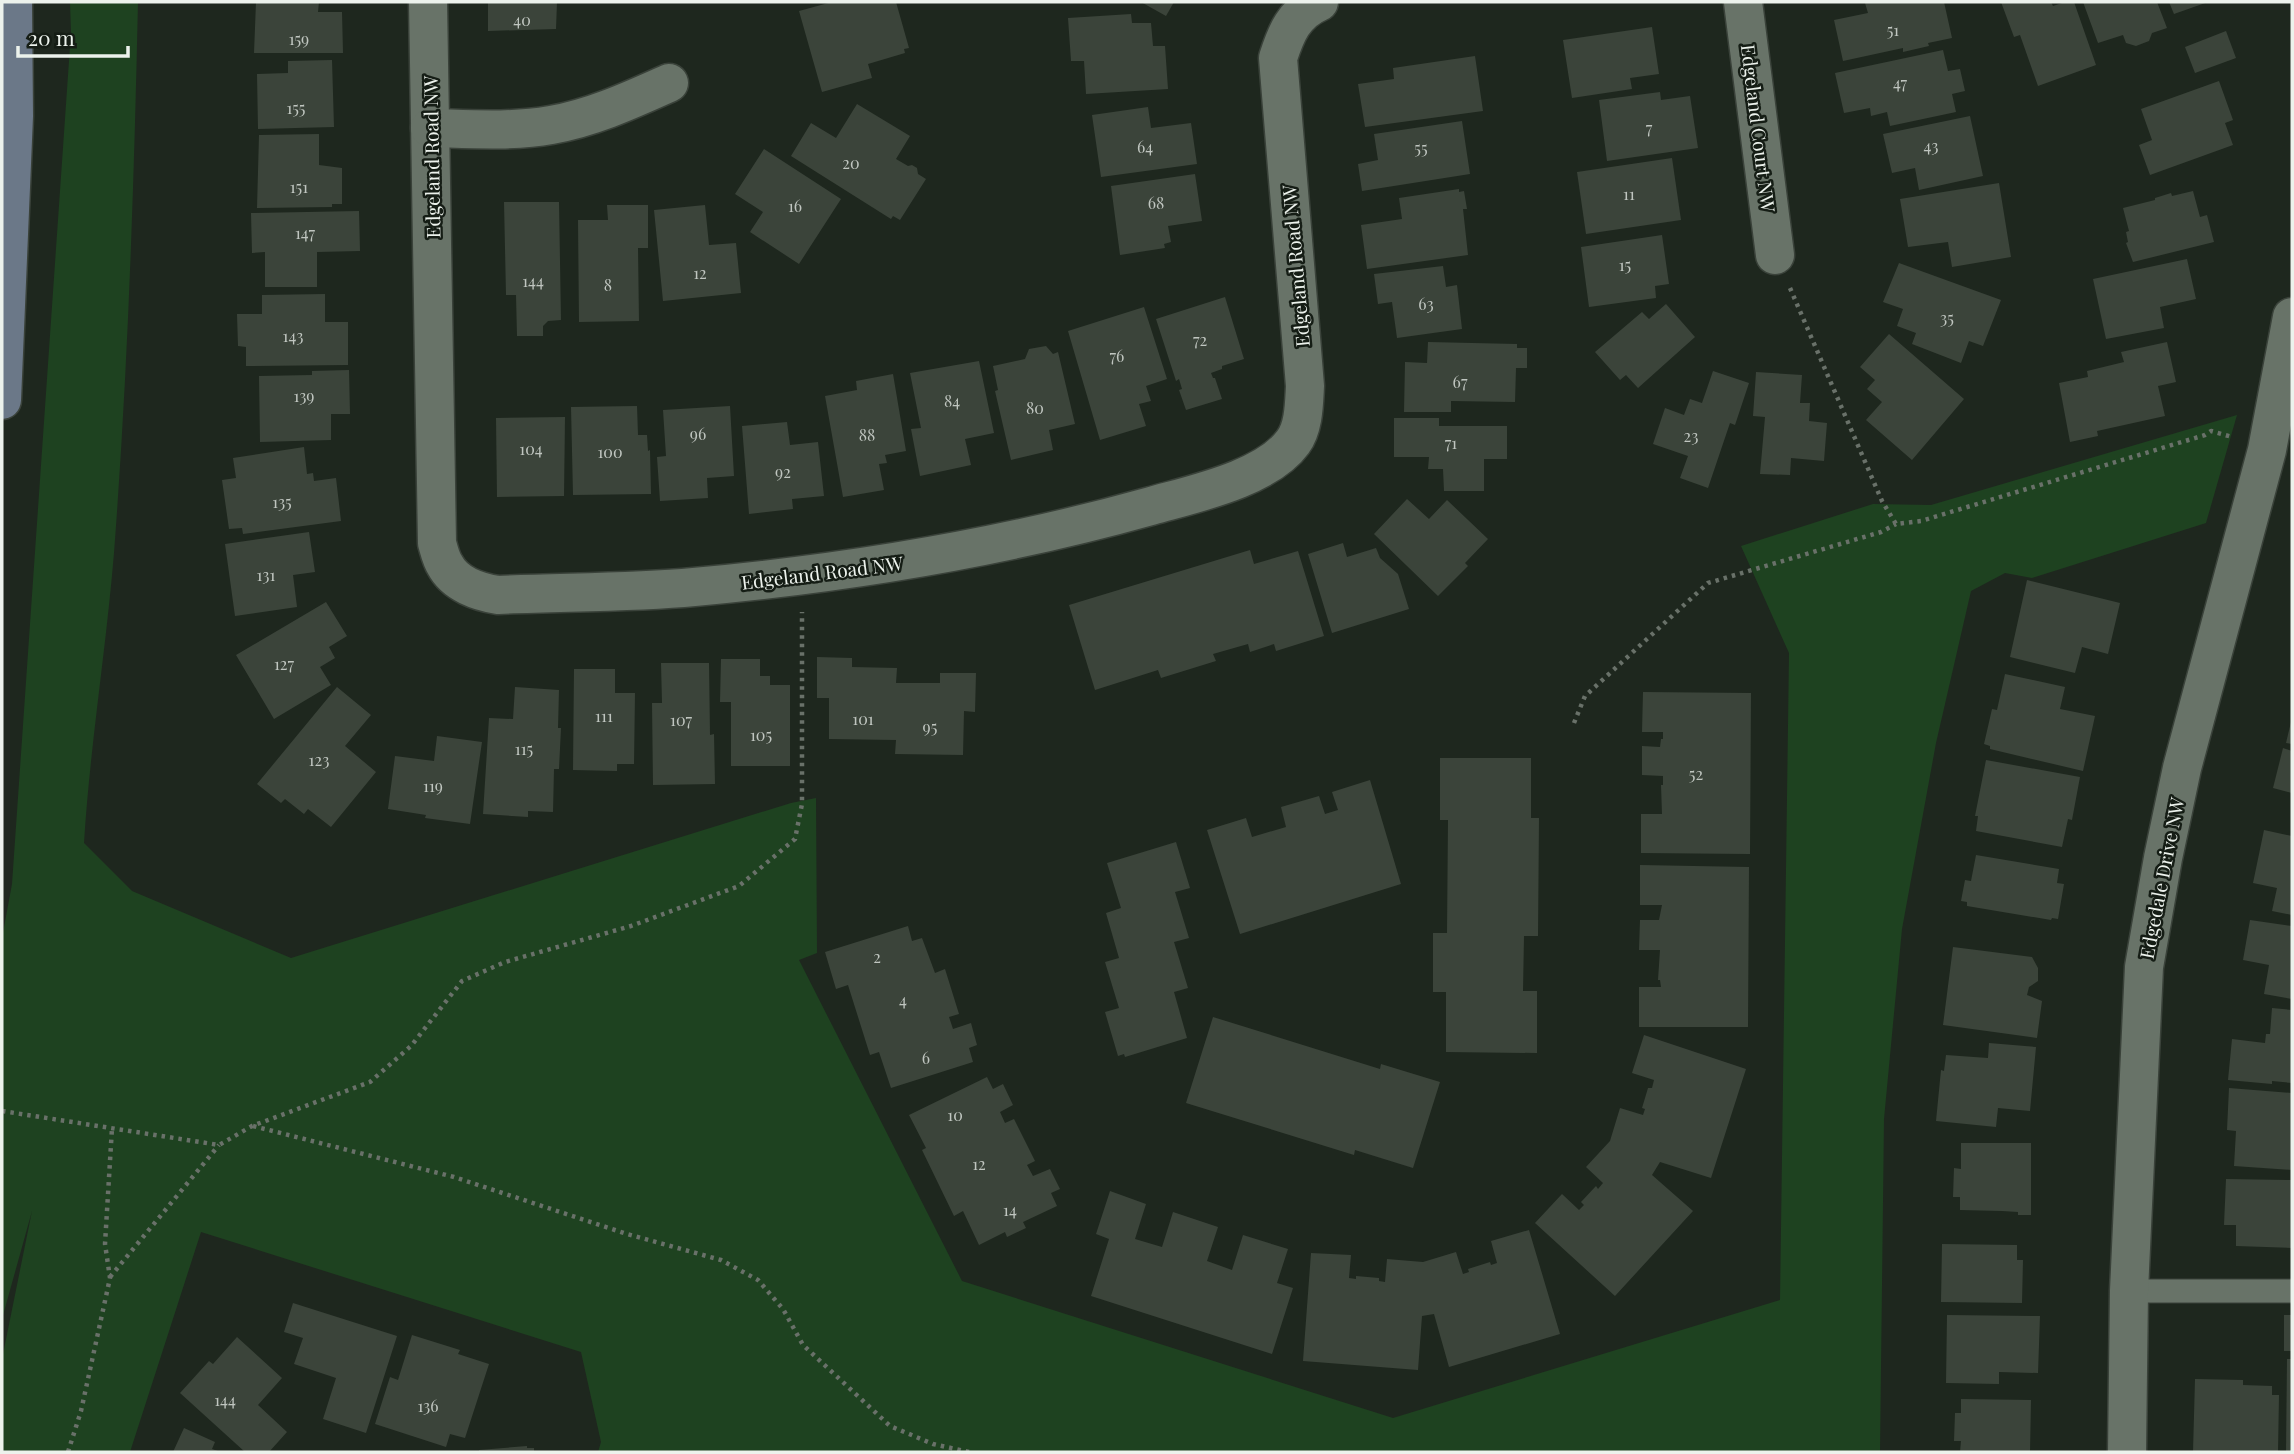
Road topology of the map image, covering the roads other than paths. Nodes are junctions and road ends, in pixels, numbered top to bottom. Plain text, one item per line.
1 (13, 2) edge
2 (429, 2) edge
3 (1319, 2) edge
4 (1743, 2) edge
5 (669, 83) dead end
6 (430, 128) junction
7 (1775, 255) road end
8 (2291, 327) edge
9 (2, 400) edge
10 (2280, 453) edge
11 (2129, 1291) junction
12 (2292, 1291) edge
13 (2127, 1452) edge

1 - 9 main road
2 - 6 street, Edgeland Road NW
3 - 6 street, Edgeland Road NW
4 - 7 street, Edgeland Court NW
5 - 6 street
8 - 10 street, Edgedale Drive NW
10 - 11 street, Edgedale Drive NW
11 - 12 lane
11 - 13 street, Edgedale Drive NW

